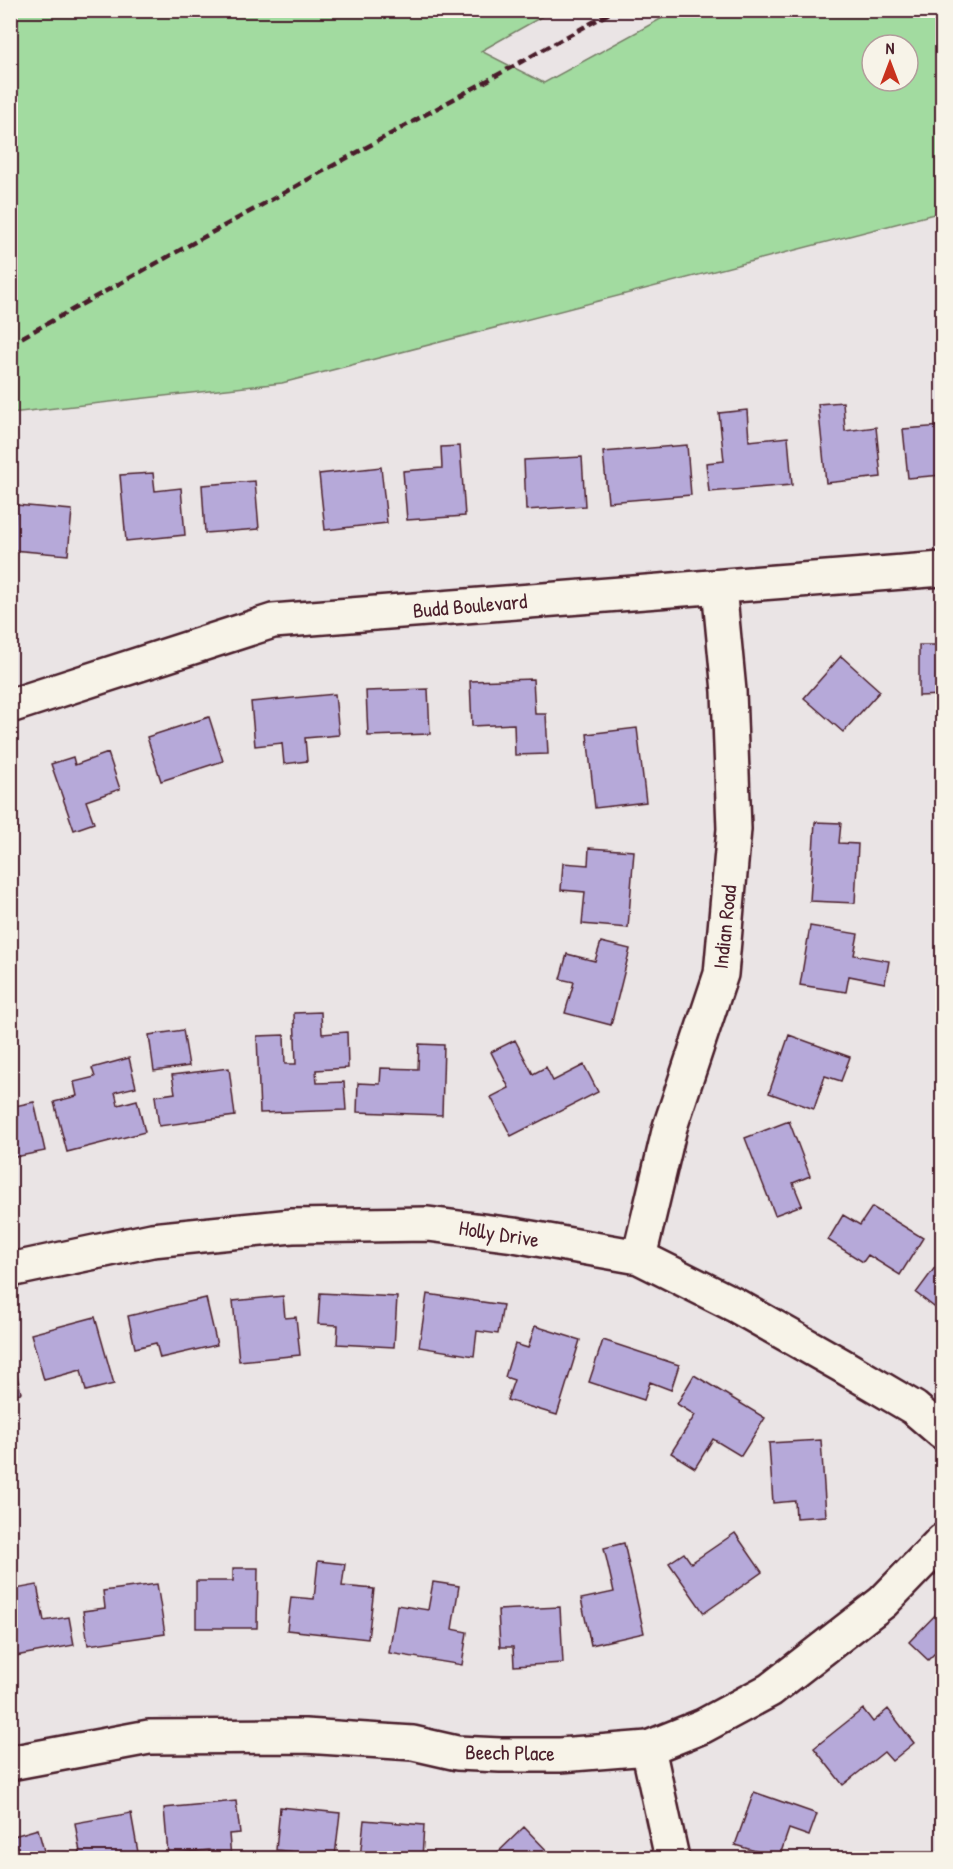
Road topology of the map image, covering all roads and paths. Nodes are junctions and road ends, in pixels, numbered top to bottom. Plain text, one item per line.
1 (942, 569) edge
2 (719, 586) junction
3 (10, 706) edge
4 (639, 1257) junction
5 (10, 1270) edge
6 (942, 1432) edge
7 (942, 1541) edge
8 (648, 1748) junction
9 (10, 1763) edge
10 (672, 1858) edge

1 - 2 street, Budd Boulevard
2 - 3 street, Budd Boulevard
2 - 4 street, Indian Road
4 - 5 street, Holly Drive
4 - 6 street, Holly Drive
7 - 8 street, Beech Place
8 - 9 street, Beech Place
8 - 10 street

